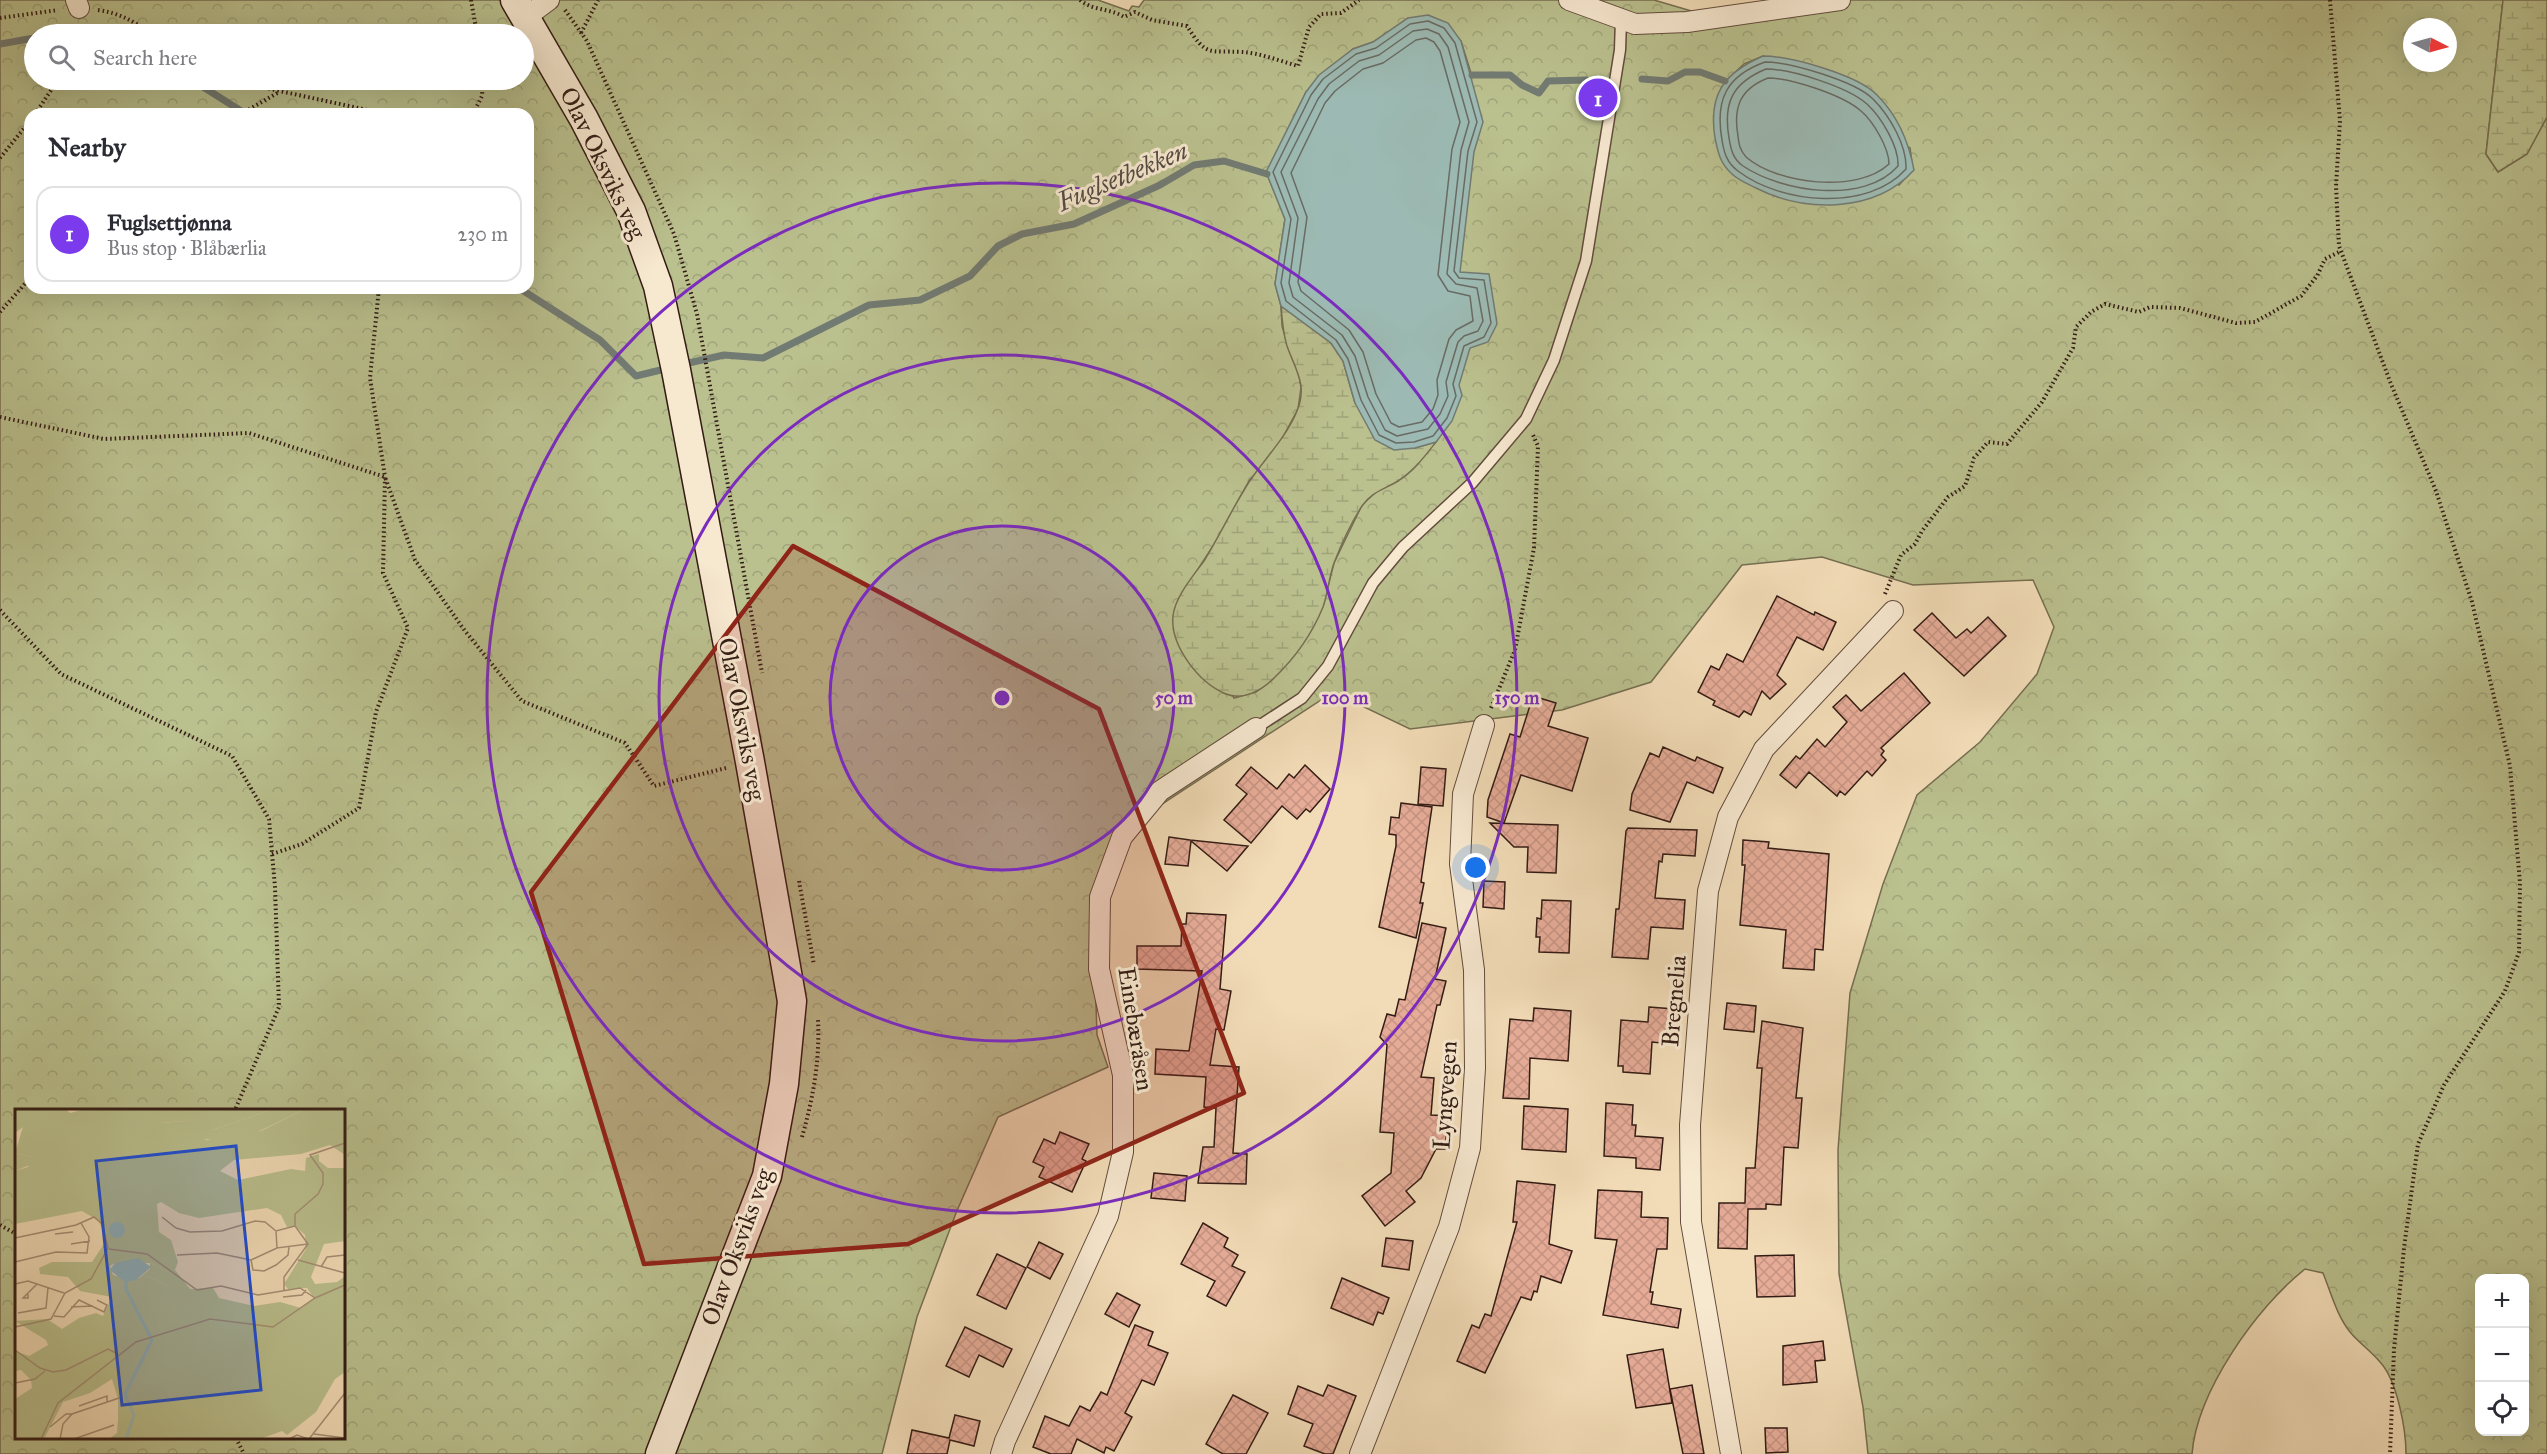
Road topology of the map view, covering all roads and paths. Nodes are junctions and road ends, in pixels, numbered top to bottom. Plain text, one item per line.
1 (471, 0) edge
2 (549, 0) edge
3 (598, 0) edge
4 (1080, 0) edge
5 (1359, 0) edge
6 (1569, 0) edge
7 (1839, 0) edge
8 (2330, 0) edge
9 (78, 4) edge
10 (521, 9) edge
11 (0, 18) edge
12 (1621, 21) junction
13 (138, 24) edge
14 (475, 24) edge
15 (530, 24) edge
16 (534, 32) edge
17 (581, 33) dead end
18 (51, 90) edge
19 (272, 90) edge
20 (482, 90) edge
21 (280, 92) junction
22 (39, 108) edge
23 (252, 108) edge
24 (357, 108) edge
25 (476, 108) edge
26 (24, 128) edge
27 (0, 158) edge
28 (2341, 250) junction
29 (24, 285) edge
30 (378, 294) edge
31 (0, 312) edge
32 (0, 417) edge
33 (1526, 419) junction
34 (385, 477) junction
35 (0, 610) edge
36 (1893, 611) joint
37 (1484, 725) joint
38 (1256, 728) joint
39 (750, 762) junction
40 (272, 854) junction
41 (235, 1109) edge
42 (0, 1225) edge
43 (15, 1233) edge
44 (237, 1439) edge
45 (244, 1454) edge
46 (660, 1454) edge
47 (1001, 1454) edge
48 (1360, 1454) edge
49 (1731, 1454) edge
50 (2390, 1454) edge

1 - 14 path
2 - 10 street
3 - 17 path
4 - 5 path
6 - 12 street
7 - 12 street
8 - 28 path
9 - 11 path
9 - 13 path
10 - 15 street, Olav Oksviks veg
12 - 33 lane
16 - 39 street, Olav Oksviks veg
18 - 22 path
19 - 21 path
20 - 25 path
21 - 23 path
21 - 24 path
26 - 27 path
28 - 36 path
28 - 50 path
29 - 31 path
30 - 34 path
32 - 34 path
33 - 37 path
33 - 38 lane
34 - 39 path
34 - 40 path
35 - 40 path
36 - 49 street, Bregnelia
37 - 48 street, Lyngvegen
38 - 47 street, Einebæråsen
39 - 46 street, Olav Oksviks veg
40 - 41 path
42 - 43 path
44 - 45 path

